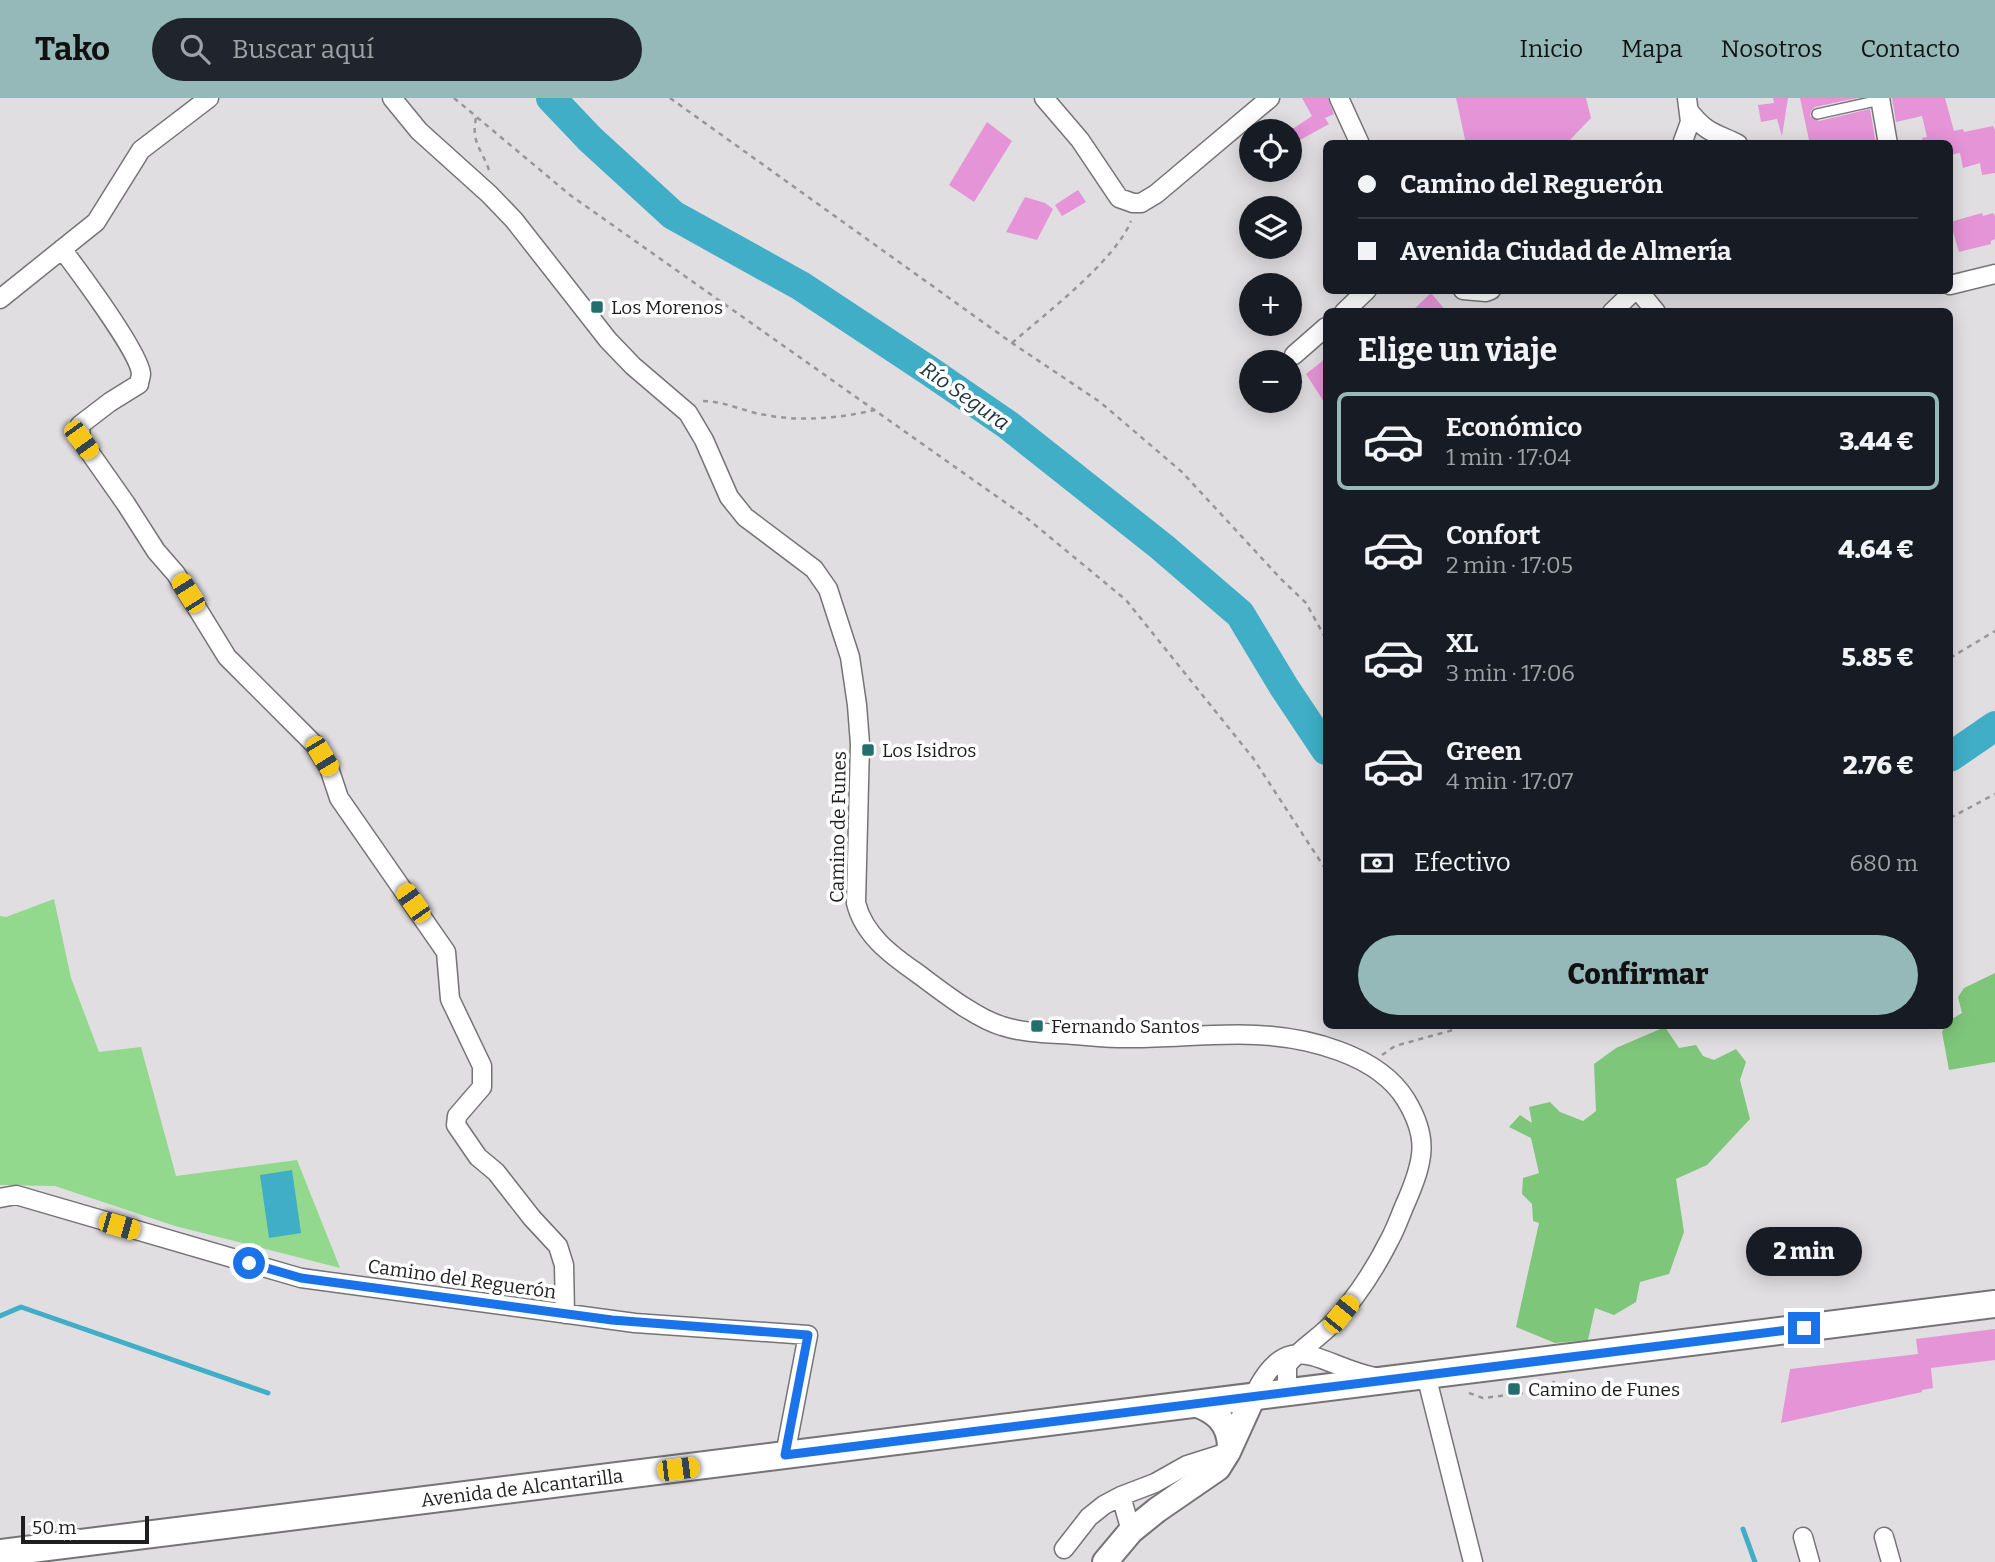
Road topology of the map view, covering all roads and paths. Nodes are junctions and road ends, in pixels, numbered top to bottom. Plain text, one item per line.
1 (209, 98) edge
2 (393, 98) edge
3 (454, 98) edge
4 (670, 98) edge
5 (1044, 98) edge
6 (1270, 98) edge
7 (1339, 98) edge
8 (1880, 99) edge
9 (1689, 105) edge
10 (1817, 114) dead end
11 (476, 118) junction
12 (1358, 140) edge
13 (1683, 140) edge
14 (1728, 140) edge
15 (1887, 140) edge
16 (489, 194) junction
17 (1133, 203) junction
18 (62, 249) junction
19 (1995, 274) edge
20 (1953, 284) edge
21 (1363, 294) edge
22 (1632, 294) edge
23 (1640, 294) edge
24 (0, 299) edge
25 (1347, 308) edge
26 (1616, 308) edge
27 (1652, 308) edge
28 (1323, 330) edge
29 (1012, 342) junction
30 (1300, 350) edge
31 (682, 408) junction
32 (875, 410) junction
33 (1995, 631) edge
34 (1323, 634) edge
35 (1953, 656) edge
36 (1995, 794) edge
37 (1953, 816) edge
38 (1323, 865) edge
39 (1455, 1029) edge
40 (1369, 1064) junction
41 (0, 1198) edge
42 (1995, 1304) edge
43 (565, 1314) junction
44 (1332, 1324) junction
45 (1298, 1355) junction
46 (1348, 1370) junction
47 (1426, 1375) junction
48 (1392, 1379) junction
49 (1293, 1392) junction
50 (1253, 1397) junction
51 (1195, 1404) junction
52 (1229, 1449) junction
53 (785, 1455) junction
54 (1121, 1496) junction
55 (1131, 1531) junction
56 (1803, 1537) dead end
57 (1884, 1537) dead end
58 (1064, 1549) dead end
59 (0, 1553) edge
60 (1105, 1562) edge
61 (1473, 1562) edge
62 (1810, 1562) edge
63 (1891, 1562) edge

1 - 18 street
2 - 16 street, Camino de Funes
3 - 11 path
4 - 29 path
5 - 17 street
6 - 17 street
7 - 12 street
8 - 10 lane
8 - 15 street
9 - 13 street
9 - 14 street
11 - 16 path
11 - 32 path
16 - 31 street, Camino de Funes
17 - 29 path
18 - 24 street
18 - 43 street
19 - 20 street
21 - 25 street
22 - 26 street
23 - 27 street
28 - 30 street
29 - 34 path
31 - 32 path
31 - 40 street, Camino de Funes
32 - 38 path
33 - 35 path
36 - 37 path
39 - 40 path
40 - 44 street, Camino de Funes
41 - 43 street, Camino del Reguerón
42 - 47 main road, Avenida de Alcantarilla
43 - 53 street, Camino del Reguerón
44 - 45 street, Camino de Funes
44 - 46 street
45 - 46 street
45 - 49 street
45 - 50 street
46 - 48 street
47 - 48 main road, Avenida de Alcantarilla
47 - 61 street
48 - 49 main road, Avenida de Alcantarilla
49 - 50 main road, Avenida de Alcantarilla
50 - 51 main road, Avenida de Alcantarilla
50 - 52 main road
51 - 52 main road
51 - 53 main road, Avenida de Alcantarilla
52 - 54 street
52 - 55 main road
53 - 59 main road, Avenida de Alcantarilla
54 - 55 street
54 - 58 street
55 - 60 main road
56 - 62 street
57 - 63 street

